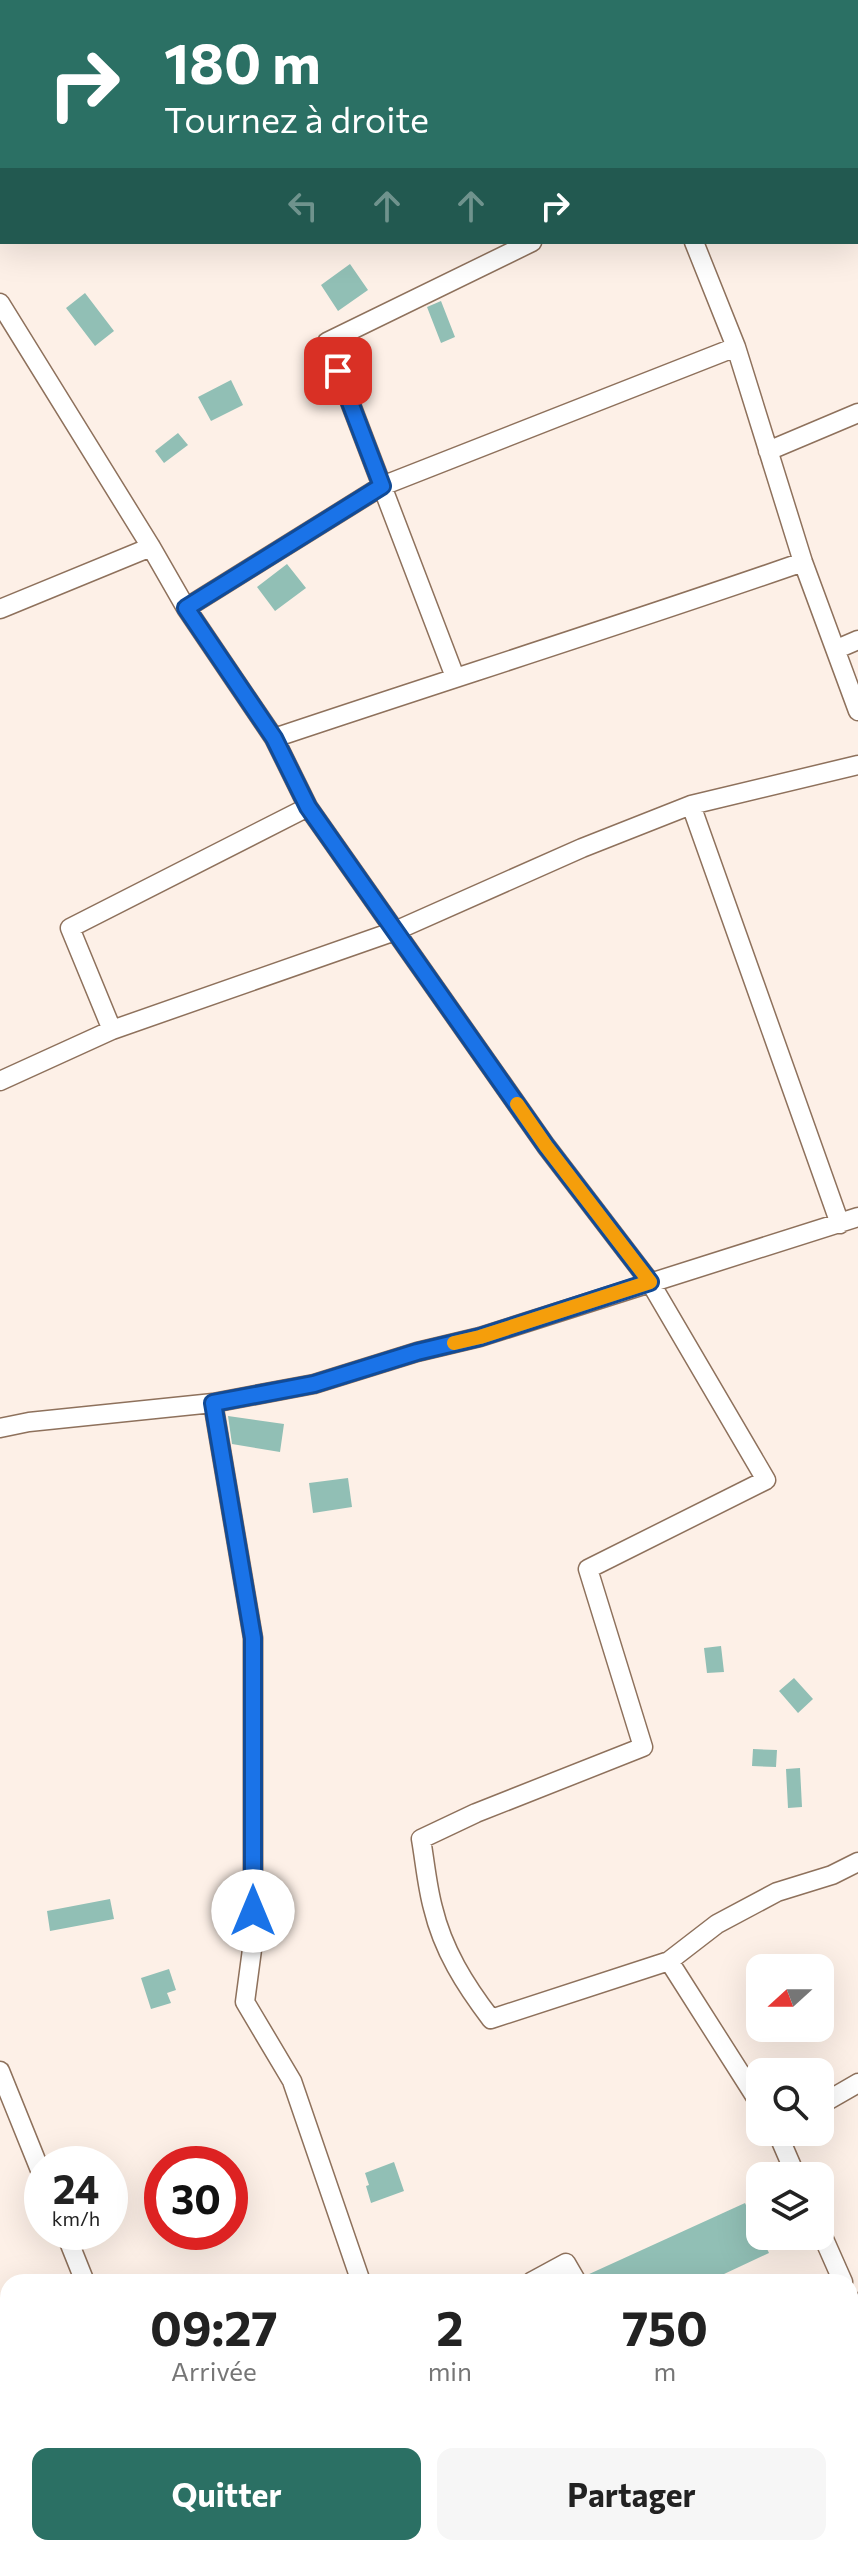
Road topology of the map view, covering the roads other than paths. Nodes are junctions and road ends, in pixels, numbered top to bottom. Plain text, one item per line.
1 (528, 244) edge
2 (695, 244) edge
3 (0, 303) edge
4 (736, 347) junction
5 (858, 413) edge
6 (768, 451) junction
7 (382, 486) junction
8 (151, 547) junction
9 (803, 562) junction
10 (186, 608) junction
11 (0, 609) edge
12 (858, 640) edge
13 (837, 649) junction
14 (455, 677) junction
15 (858, 711) edge
16 (274, 738) junction
17 (858, 765) edge
18 (691, 805) junction
19 (308, 807) junction
20 (395, 931) junction
21 (112, 1030) junction
22 (0, 1081) edge
23 (858, 1217) edge
24 (840, 1224) junction
25 (650, 1282) junction
26 (213, 1403) junction
27 (0, 1428) edge
28 (858, 1862) edge
29 (669, 1961) junction
30 (0, 2071) edge
31 (746, 2082) edge
32 (858, 2083) edge
33 (834, 2097) edge
34 (30, 2146) edge
35 (72, 2250) edge
36 (829, 2250) edge
37 (82, 2274) edge
38 (358, 2274) edge
39 (546, 2274) edge
40 (572, 2274) edge
41 (839, 2274) edge

1 - 7 street
2 - 4 street
3 - 8 street
4 - 6 street
4 - 7 street
5 - 6 street
6 - 9 street
7 - 10 street
7 - 14 street
8 - 10 street
8 - 11 street
9 - 13 street
9 - 14 street
10 - 16 street
12 - 13 street
13 - 15 street
14 - 16 street
16 - 19 street
17 - 18 street
18 - 20 street
18 - 24 street
19 - 20 street
19 - 21 street
20 - 21 street
20 - 25 street
21 - 22 street
23 - 24 street
24 - 25 street
25 - 26 street
25 - 29 street
26 - 27 street
26 - 38 street
28 - 29 street
29 - 31 street
30 - 34 street
32 - 33 street
35 - 37 street
36 - 41 street
39 - 40 street

